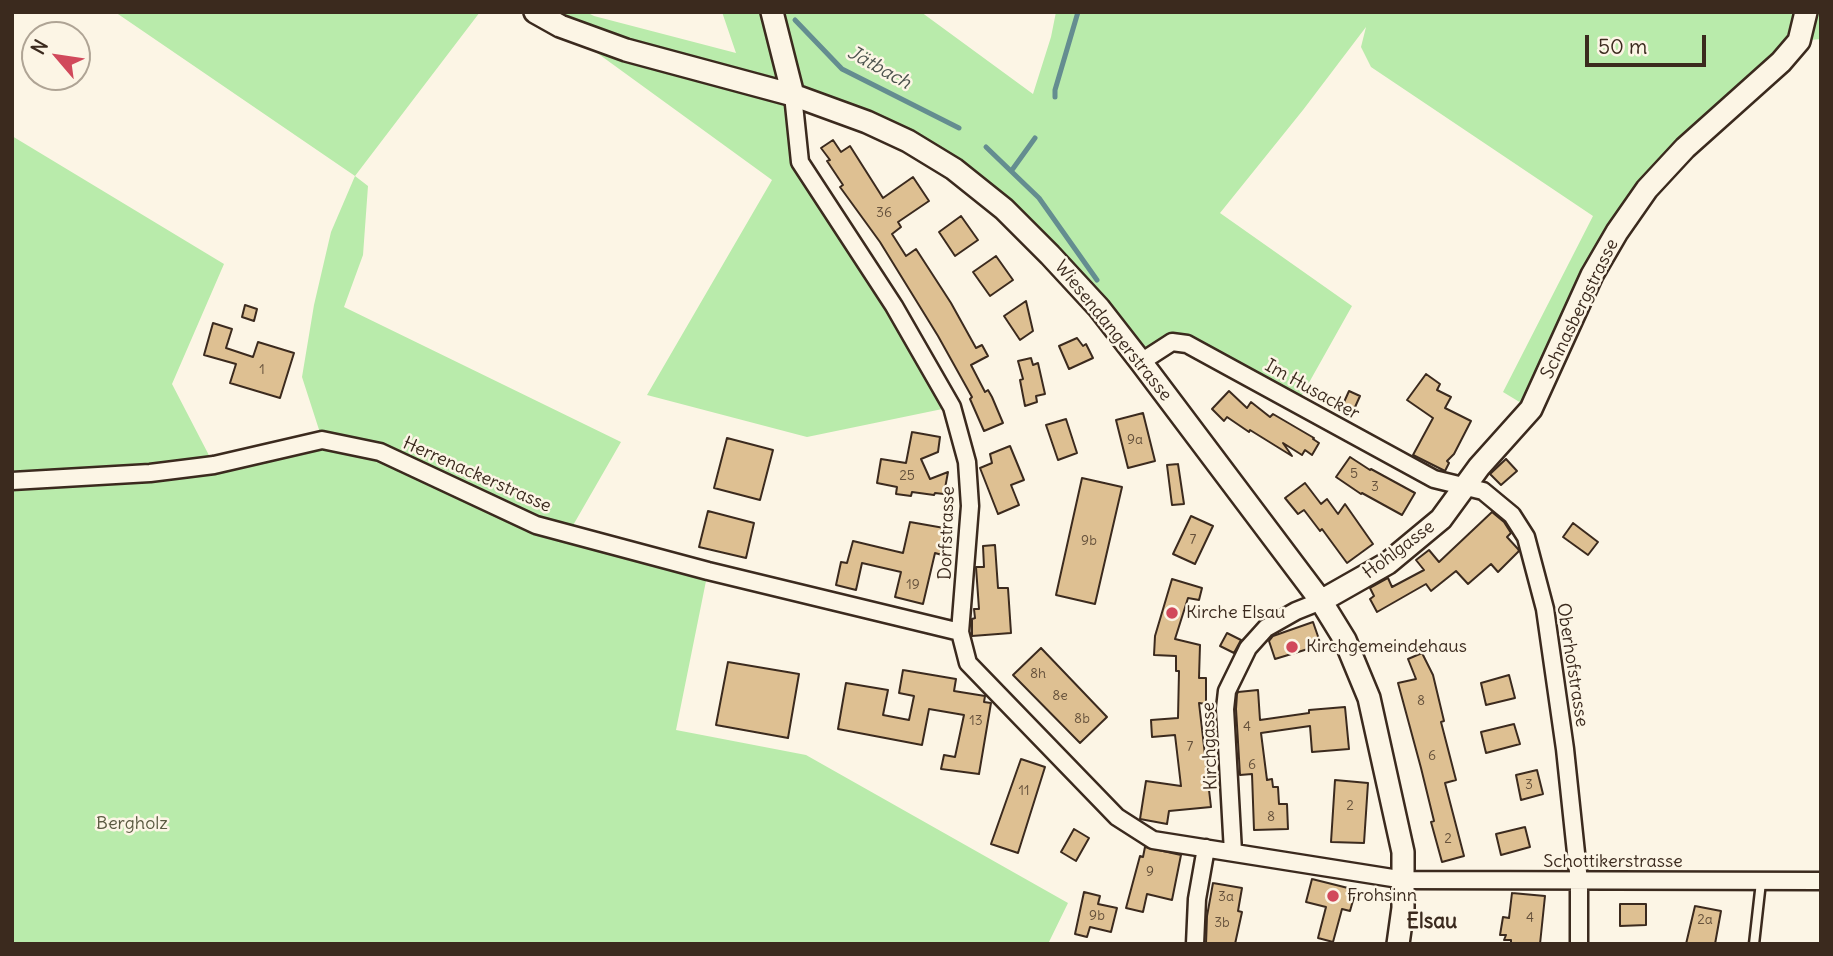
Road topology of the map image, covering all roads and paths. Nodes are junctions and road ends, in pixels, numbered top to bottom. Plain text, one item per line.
1 (536, 12) edge
2 (772, 12) edge
3 (1807, 12) edge
4 (793, 95) junction
5 (1141, 362) junction
6 (12, 481) edge
7 (1466, 486) junction
8 (1321, 601) junction
9 (960, 632) junction
10 (1206, 849) junction
11 (1233, 852) junction
12 (1405, 880) junction
13 (1578, 881) junction
14 (1821, 881) edge
15 (1761, 882) junction
16 (1195, 944) edge
17 (1398, 944) edge
18 (1579, 944) edge
19 (1754, 944) edge

1 - 4 main road, Wiesendangerstrasse
2 - 4 main road
3 - 7 main road, Schnasbergstrasse
4 - 5 main road, Wiesendangerstrasse
4 - 9 street, Dorfstrasse
5 - 7 street, Im Husacker
5 - 8 main road, Wiesendangerstrasse
6 - 9 street, Herrenackerstrasse
7 - 8 main road, Hohlgasse
7 - 13 street, Oberhofstrasse
8 - 11 street, Kirchgasse
8 - 12 main road, Wiesendangerstrasse
9 - 10 street, Dorfstrasse
10 - 11 street, Dorfstrasse
10 - 16 street
11 - 12 street, Dorfstrasse
12 - 13 street, Schottikerstrasse
12 - 17 main road, Wiesendangerstrasse
13 - 15 street, Schottikerstrasse
13 - 18 street, Oberhofstrasse
14 - 15 street, Schottikerstrasse
15 - 19 lane

